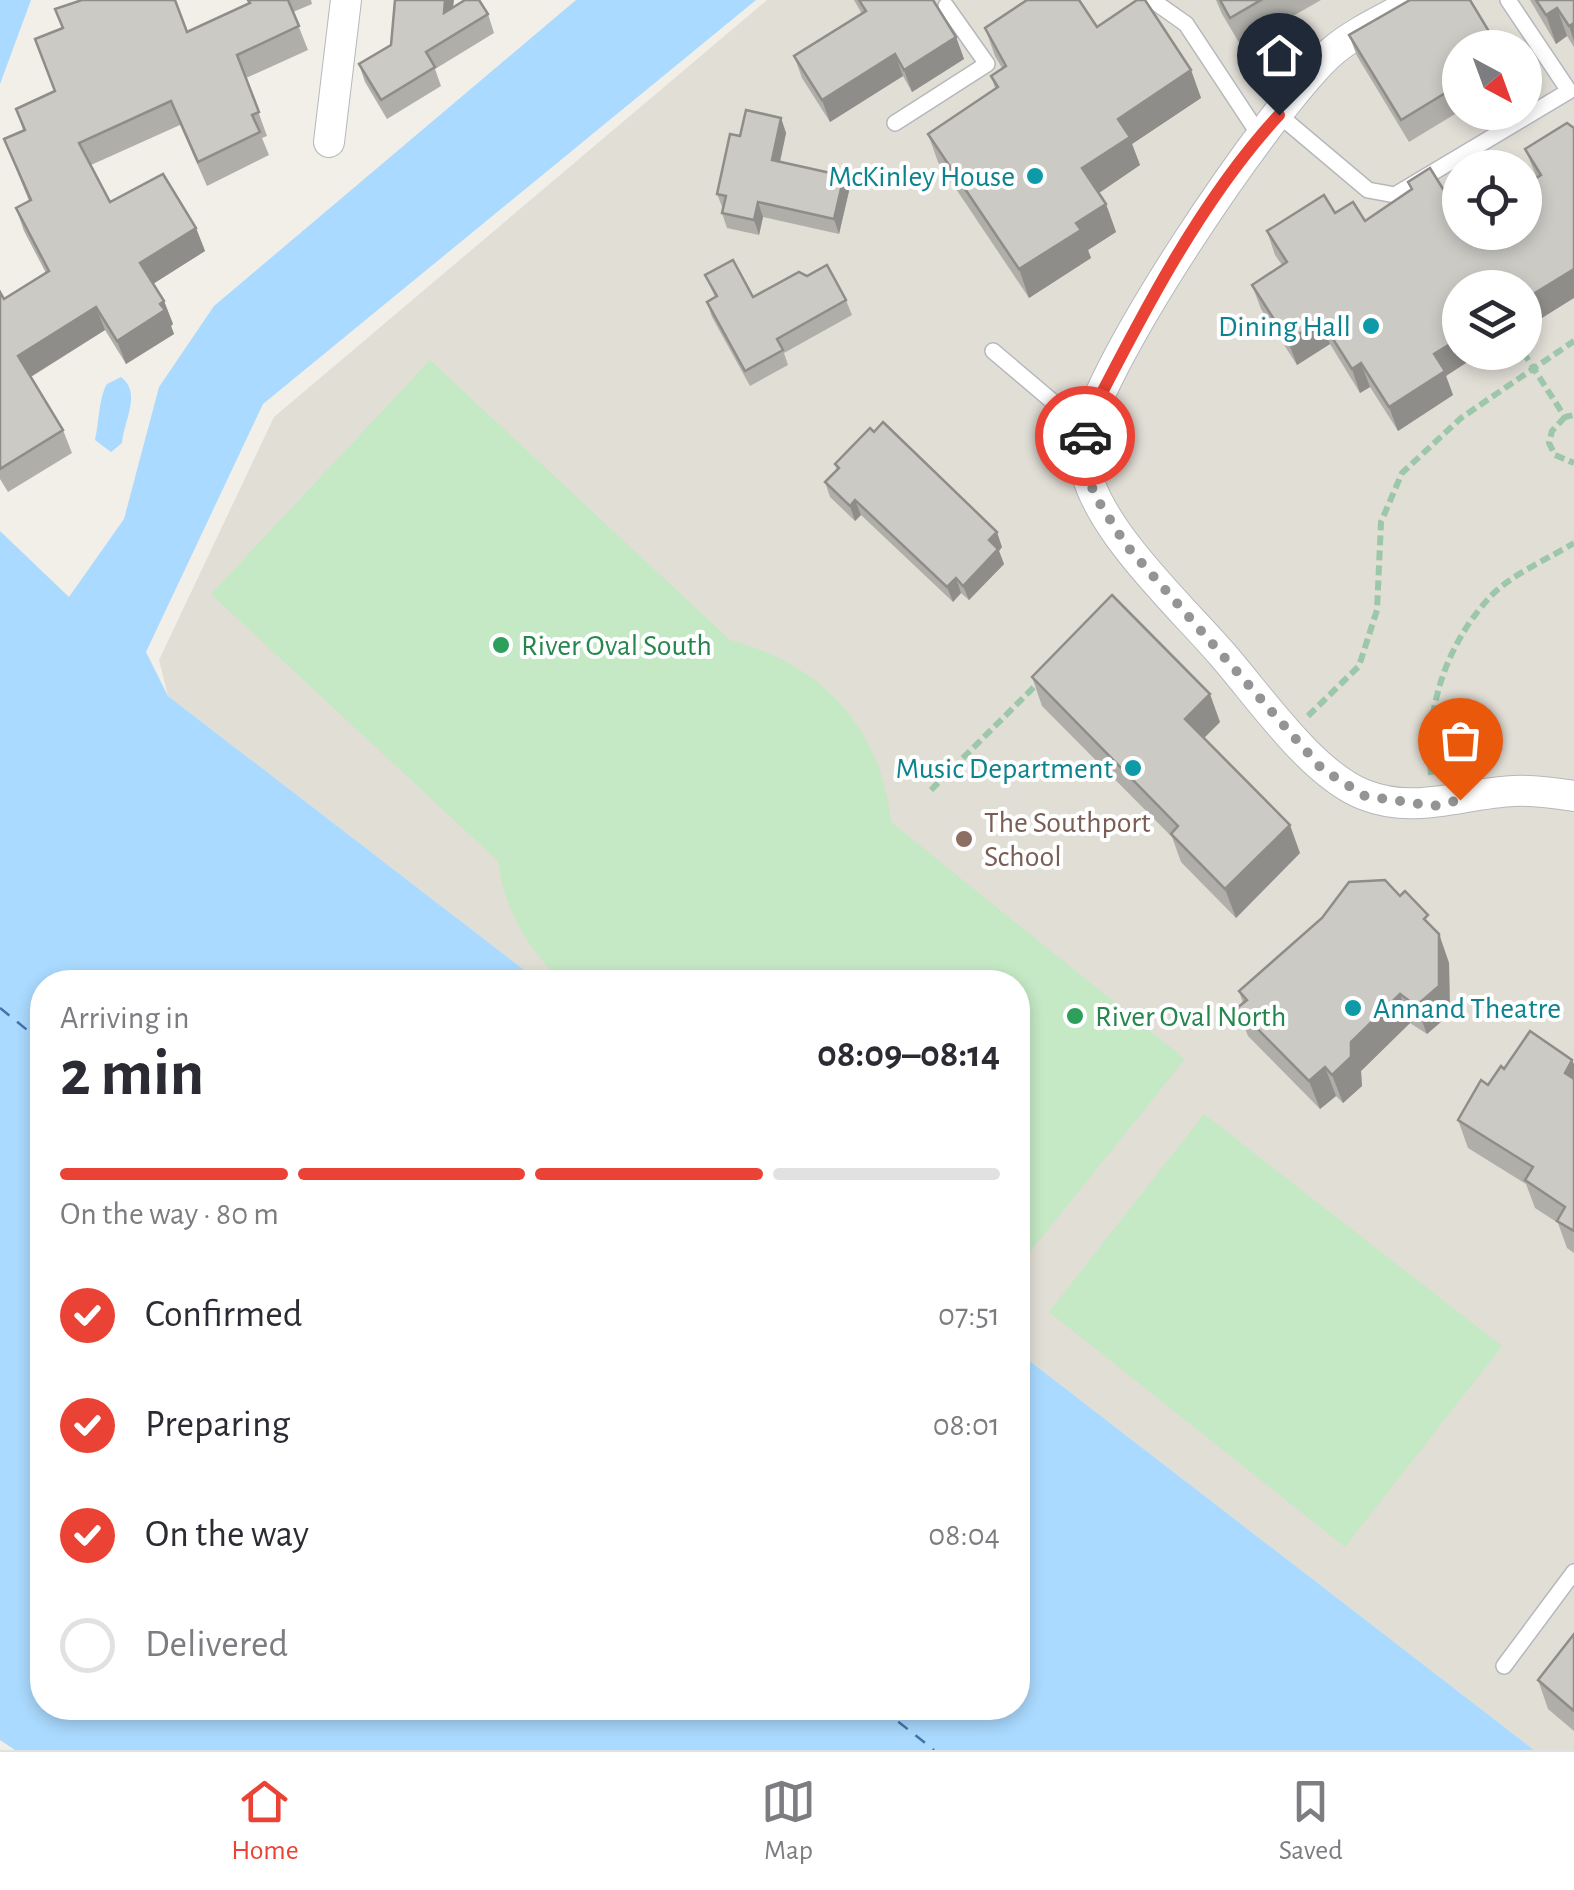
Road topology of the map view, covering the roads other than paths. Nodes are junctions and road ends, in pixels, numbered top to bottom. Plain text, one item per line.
1 (346, 0) edge
2 (1152, 0) edge
3 (1418, 0) edge
4 (1508, 0) edge
5 (946, 6) dead end
6 (990, 38) edge
7 (975, 47) junction
8 (895, 123) dead end
9 (1269, 125) junction
10 (329, 142) dead end
11 (993, 351) dead end
12 (1088, 420) junction
13 (1574, 796) edge
14 (1574, 1572) edge
15 (1504, 1666) dead end

1 - 10 street
2 - 9 lane
3 - 9 street
4 - 9 lane
5 - 7 lane
6 - 7 lane
7 - 8 lane
9 - 12 street
11 - 12 lane
12 - 13 street
14 - 15 lane

